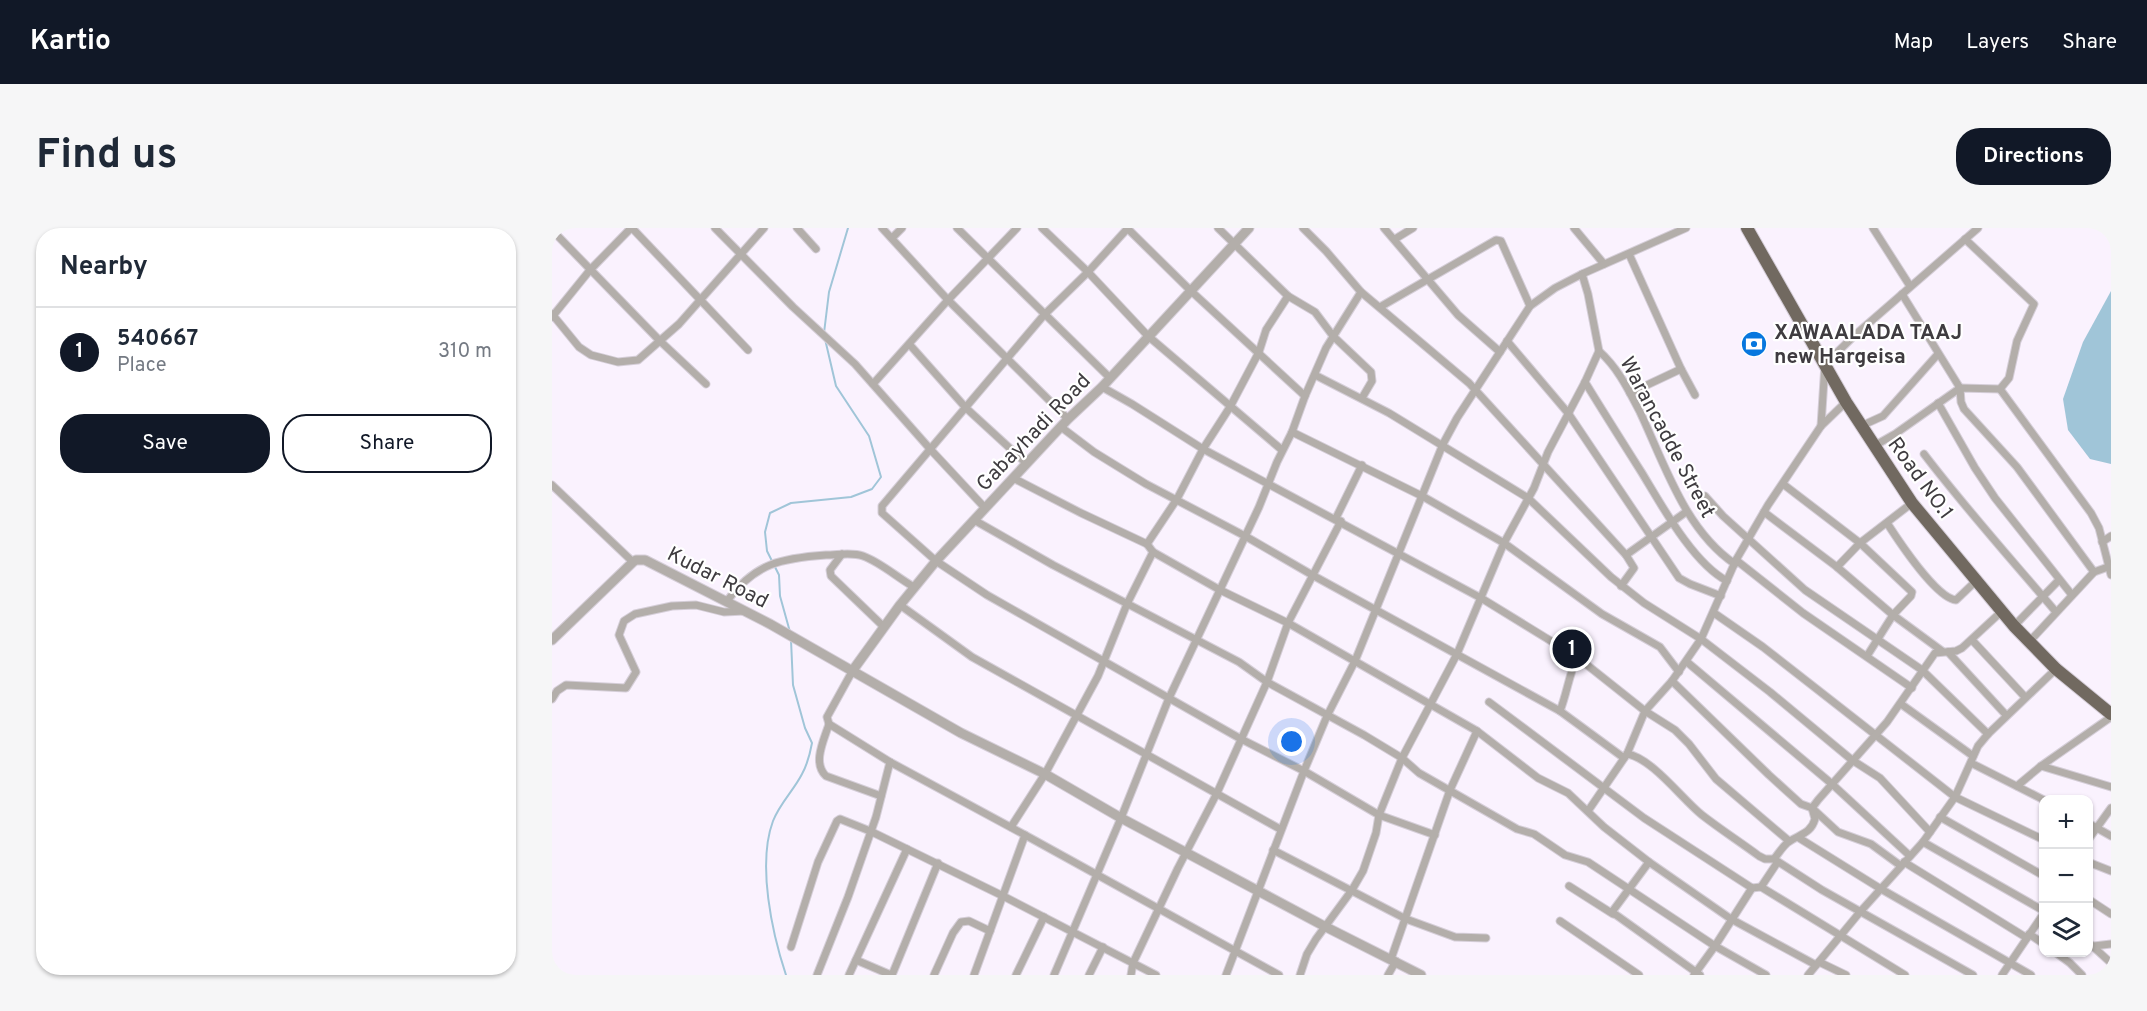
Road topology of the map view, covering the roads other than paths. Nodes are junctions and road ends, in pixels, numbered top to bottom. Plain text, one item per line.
1 (631, 228) edge
2 (715, 228) edge
3 (764, 228) edge
4 (797, 228) edge
5 (882, 228) edge
6 (902, 228) edge
7 (957, 228) edge
8 (1017, 228) edge
9 (1042, 228) edge
10 (1128, 228) edge
11 (1218, 228) edge
12 (1249, 228) edge
13 (1304, 228) edge
14 (1384, 228) edge
15 (1413, 228) edge
16 (1574, 228) edge
17 (1686, 228) edge
18 (1747, 228) edge
19 (1873, 228) edge
20 (1978, 228) edge
21 (552, 230) edge
22 (892, 238) junction
23 (1395, 239) junction
24 (1965, 239) junction
25 (1235, 243) junction
26 (816, 249) dead end
27 (1629, 254) junction
28 (740, 255) junction
29 (988, 259) junction
30 (1604, 264) junction
31 (590, 270) junction
32 (1088, 272) junction
33 (1582, 274) junction
34 (1428, 280) junction
35 (1910, 286) junction
36 (1191, 291) junction
37 (1361, 292) junction
38 (1902, 294) junction
39 (1288, 296) junction
40 (948, 300) junction
41 (700, 301) junction
42 (1530, 306) junction
43 (1380, 307) junction
44 (552, 315) edge
45 (1044, 315) junction
46 (1148, 336) junction
47 (1333, 336) junction
48 (660, 341) junction
49 (1507, 341) junction
50 (910, 345) junction
51 (748, 350) dead end
52 (1599, 351) junction
53 (1259, 352) junction
54 (1500, 352) junction
55 (1938, 354) junction
56 (1006, 358) junction
57 (1825, 364) junction
58 (1681, 369) junction
59 (1315, 375) junction
60 (1110, 378) junction
61 (1585, 382) junction
62 (706, 384) dead end
63 (873, 384) junction
64 (1102, 387) junction
65 (1960, 388) junction
66 (2000, 389) junction
67 (1475, 390) junction
68 (1630, 393) junction
69 (1695, 395) dead end
70 (1305, 396) junction
71 (1362, 398) junction
72 (1846, 402) junction
73 (1938, 404) junction
74 (1230, 407) junction
75 (966, 408) junction
76 (1568, 413) junction
77 (1068, 419) junction
78 (1821, 426) junction
79 (1861, 426) junction
80 (1061, 427) junction
81 (1292, 432) junction
82 (1443, 444) junction
83 (1874, 446) junction
84 (1203, 449) junction
85 (931, 450) junction
86 (1282, 450) junction
87 (1924, 454) dead end
88 (1026, 464) junction
89 (1362, 465) junction
90 (1543, 465) junction
91 (1013, 478) junction
92 (1269, 483) junction
93 (1783, 484) junction
94 (552, 485) edge
95 (1422, 496) junction
96 (1705, 496) dead end
97 (1528, 498) junction
98 (1177, 499) junction
99 (1912, 503) junction
100 (985, 508) junction
101 (1686, 512) junction
102 (1764, 512) junction
103 (974, 520) junction
104 (1338, 520) junction
105 (1672, 523) junction
106 (1887, 523) junction
107 (1245, 536) junction
108 (2111, 536) edge
109 (1652, 537) junction
110 (1748, 538) junction
111 (2102, 542) junction
112 (1504, 543) junction
113 (1860, 543) junction
114 (1148, 544) junction
115 (1153, 552) junction
116 (1399, 552) junction
117 (842, 554) junction
118 (1626, 555) junction
119 (936, 561) junction
120 (633, 562) junction
121 (1735, 562) junction
122 (1837, 567) junction
123 (2109, 571) edge
124 (2094, 572) junction
125 (1314, 576) junction
126 (2060, 580) junction
127 (1727, 581) junction
128 (1976, 581) junction
129 (1621, 586) junction
130 (914, 587) junction
131 (1220, 590) junction
132 (1722, 596) junction
133 (2043, 596) junction
134 (2072, 596) junction
135 (1481, 598) junction
136 (727, 601) junction
137 (1127, 604) junction
138 (900, 605) junction
139 (1375, 610) junction
140 (745, 611) junction
141 (2001, 612) junction
142 (2056, 612) junction
143 (1714, 613) junction
144 (1893, 615) junction
145 (1288, 623) junction
146 (2014, 626) junction
147 (884, 627) junction
148 (553, 638) edge
149 (1197, 639) junction
150 (1701, 639) junction
151 (1878, 640) junction
152 (1972, 640) junction
153 (2029, 642) junction
154 (1945, 652) junction
155 (1457, 654) junction
156 (1867, 656) junction
157 (1577, 657) junction
158 (1354, 661) junction
159 (1104, 662) junction
160 (1687, 662) junction
161 (2056, 669) junction
162 (852, 670) junction
163 (1922, 670) junction
164 (1679, 672) junction
165 (1672, 681) junction
166 (1268, 682) junction
167 (1912, 688) junction
168 (2025, 697) junction
169 (1168, 698) junction
170 (552, 699) edge
171 (1490, 702) dead end
172 (1432, 704) junction
173 (1901, 704) junction
174 (1560, 711) junction
175 (1645, 711) junction
176 (2006, 715) junction
177 (1076, 716) junction
178 (1327, 716) junction
179 (2111, 716) edge
180 (829, 724) junction
181 (1478, 731) junction
182 (1988, 734) junction
183 (1874, 735) junction
184 (1241, 739) junction
185 (1145, 754) junction
186 (1626, 756) junction
187 (1402, 758) junction
188 (1972, 759) junction
189 (1852, 760) junction
190 (890, 762) junction
191 (2041, 766) junction
192 (1304, 771) junction
193 (1045, 774) junction
194 (1832, 784) junction
195 (2018, 786) junction
196 (2111, 788) edge
197 (1604, 789) junction
198 (1450, 790) junction
199 (1217, 793) junction
200 (881, 796) junction
201 (1955, 797) junction
202 (2039, 798) edge
203 (1812, 808) junction
204 (2111, 808) edge
205 (1588, 812) junction
206 (1379, 815) junction
207 (1940, 817) junction
208 (1121, 818) junction
209 (2093, 825) edge
210 (1011, 827) junction
211 (2097, 827) junction
212 (1280, 829) junction
213 (870, 831) junction
214 (1930, 832) junction
215 (2093, 833) edge
216 (1435, 835) junction
217 (1025, 836) junction
218 (2111, 836) edge
219 (1799, 838) junction
220 (2039, 838) edge
221 (1789, 841) junction
222 (1923, 842) junction
223 (907, 849) junction
224 (1273, 850) junction
225 (1187, 853) junction
226 (1776, 861) junction
227 (1905, 861) junction
228 (1649, 862) junction
229 (938, 863) junction
230 (2093, 864) edge
231 (2111, 872) edge
232 (2039, 874) edge
233 (1096, 876) junction
234 (1569, 886) dead end
235 (1761, 887) junction
236 (1752, 888) junction
237 (1881, 889) junction
238 (1259, 890) junction
239 (1352, 890) junction
240 (1629, 890) junction
241 (1003, 896) junction
242 (2093, 902) edge
243 (1160, 908) junction
244 (2039, 910) edge
245 (1860, 912) junction
246 (1613, 914) junction
247 (2111, 914) edge
248 (1044, 916) junction
249 (1731, 918) junction
250 (2039, 918) edge
251 (1406, 919) junction
252 (1560, 921) dead end
253 (1324, 926) junction
254 (990, 931) junction
255 (1072, 931) junction
256 (1841, 936) junction
257 (2028, 936) junction
258 (1486, 938) dead end
259 (2039, 942) edge
260 (2093, 944) edge
261 (2111, 944) edge
262 (1715, 946) junction
263 (2093, 946) edge
264 (791, 947) dead end
265 (1103, 947) junction
266 (1235, 951) junction
267 (2062, 957) edge
268 (856, 960) junction
269 (1393, 960) junction
270 (1133, 963) junction
271 (1818, 963) junction
272 (2011, 963) junction
273 (2111, 963) edge
274 (1130, 974) edge
275 (1696, 974) edge
276 (817, 975) edge
277 (849, 975) edge
278 (891, 975) edge
279 (934, 975) edge
280 (974, 975) edge
281 (1016, 975) edge
282 (1054, 975) edge
283 (1089, 975) edge
284 (1156, 975) edge
285 (1226, 975) edge
286 (1279, 975) edge
287 (1300, 975) edge
288 (1388, 975) edge
289 (1421, 975) edge
290 (1639, 975) edge
291 (1766, 975) edge
292 (1809, 975) edge
293 (1846, 975) edge
294 (1905, 975) edge
295 (1973, 975) edge
296 (2002, 975) edge
297 (2031, 975) edge
298 (2082, 975) edge

1 - 31 street
1 - 41 street
2 - 28 street
3 - 28 street
4 - 26 street
5 - 22 street
6 - 22 street
7 - 29 street
8 - 29 street
9 - 32 street
10 - 32 street
10 - 36 street
11 - 25 street
12 - 25 street, Gabayhadi Road
13 - 37 street
14 - 23 street
15 - 23 street
16 - 30 street
17 - 27 street
18 - 57 highway, Road NO.1
19 - 35 street
20 - 24 street
21 - 31 street
22 - 40 street
23 - 34 street
24 - 35 street
24 - 66 street
25 - 36 street, Gabayhadi Road
25 - 39 street
27 - 30 street
27 - 58 street
28 - 41 street
28 - 63 street
29 - 40 street
29 - 45 street
30 - 33 street
31 - 44 street
31 - 48 street
32 - 45 street
32 - 46 street
33 - 42 street
33 - 52 street
34 - 42 street
34 - 43 street
34 - 54 street
35 - 38 street
36 - 46 street, Gabayhadi Road
36 - 53 street
37 - 43 street
37 - 47 street
38 - 55 street
38 - 57 street
39 - 47 street
39 - 53 street
40 - 50 street
40 - 56 street
41 - 48 street
41 - 51 street
42 - 49 street
43 - 67 street
44 - 48 street
45 - 56 street
45 - 60 street
46 - 60 street, Gabayhadi Road
46 - 74 street
47 - 59 street
47 - 71 street
48 - 62 street
49 - 54 street
49 - 76 street
50 - 63 street
50 - 75 street
52 - 61 street
52 - 68 street, Warancadde Street
53 - 70 street
53 - 74 street
54 - 67 street
55 - 65 street
55 - 79 street
56 - 75 street
56 - 77 street
57 - 72 highway, Road NO.1
57 - 78 street
58 - 68 street
58 - 69 street
59 - 70 street
59 - 71 street
60 - 64 street, Gabayhadi Road
61 - 76 street
61 - 105 street
63 - 85 street
64 - 77 street, Gabayhadi Road
64 - 84 street
65 - 66 street
65 - 73 street
65 - 124 street
66 - 111 street
67 - 82 street
67 - 90 street
68 - 101 street, Warancadde Street
70 - 81 street
71 - 82 street
72 - 78 street
72 - 79 highway, Road NO.1
73 - 83 street
73 - 126 street
74 - 84 street
74 - 86 street
75 - 85 street
75 - 88 street
76 - 90 street
76 - 109 street
77 - 80 street, Gabayhadi Road
78 - 93 street
79 - 83 highway, Road NO.1
80 - 88 street, Gabayhadi Road
80 - 98 street
81 - 86 street
81 - 89 street
82 - 95 street
82 - 97 street
83 - 99 highway, Road NO.1
84 - 92 street
84 - 98 street
85 - 100 street
85 - 119 street
86 - 92 street
87 - 133 street
88 - 91 street, Gabayhadi Road
89 - 95 street
89 - 104 street
90 - 97 street
90 - 118 street
91 - 100 street, Gabayhadi Road
91 - 114 street
92 - 104 street
92 - 107 street
93 - 102 street
93 - 113 street
94 - 120 street
95 - 112 street
95 - 116 street
96 - 110 street
97 - 112 street
97 - 129 street
98 - 107 street
98 - 114 street
99 - 106 street
99 - 128 highway, Road NO.1
100 - 103 street, Gabayhadi Road
101 - 105 street
101 - 121 street, Warancadde Street
102 - 110 street
102 - 122 street
103 - 119 street, Gabayhadi Road
103 - 137 street
104 - 116 street
104 - 125 street
105 - 109 street
105 - 127 street
106 - 113 street
106 - 128 street
107 - 125 street
107 - 131 street
108 - 111 street
109 - 118 street
109 - 132 street
110 - 121 street
110 - 151 street
111 - 123 street
112 - 135 street
112 - 164 street
113 - 122 street
113 - 144 street
114 - 115 street
115 - 131 street
115 - 137 street
116 - 135 street
116 - 139 street
117 - 130 street
117 - 136 street
117 - 147 street
118 - 129 street
119 - 130 street, Gabayhadi Road
119 - 159 street
120 - 136 street, Kudar Road
120 - 148 street, Kudar Road
121 - 127 street
121 - 156 street, Warancadde Street
122 - 144 street
123 - 124 street
124 - 134 street
125 - 139 street
125 - 145 street
126 - 133 street
126 - 134 street
127 - 132 street
128 - 141 highway, Road NO.1
129 - 150 street
130 - 138 street, Gabayhadi Road
131 - 145 street
131 - 149 street
132 - 143 street
133 - 142 street
133 - 146 street
134 - 142 street
135 - 155 street
135 - 157 street
136 - 140 street, Kudar Road
137 - 149 street
137 - 159 street
138 - 147 street, Gabayhadi Road
138 - 177 street
139 - 155 street
139 - 158 street
140 - 162 street, Kudar Road
140 - 170 street
141 - 146 highway, Road NO.1
141 - 152 street
142 - 153 street
143 - 150 street
143 - 183 street
144 - 151 street
144 - 154 street
145 - 158 street
145 - 166 street
146 - 153 highway, Road NO.1
147 - 162 street, Gabayhadi Road
149 - 166 street
149 - 169 street
150 - 160 street
150 - 189 street
151 - 156 street
151 - 163 street
152 - 154 street
152 - 168 street
153 - 161 highway, Road NO.1
154 - 163 street
154 - 176 street
155 - 172 street
155 - 174 street
156 - 167 street, Warancadde Street
157 - 174 street
157 - 175 street
158 - 172 street
158 - 178 street
159 - 169 street
159 - 177 street
160 - 164 street
160 - 194 street
161 - 168 street
161 - 179 highway, Road NO.1
162 - 180 street
162 - 193 street, Kudar Road
163 - 167 street
163 - 182 street
164 - 165 street
165 - 175 street
165 - 203 street
166 - 178 street
166 - 184 street
167 - 173 street
168 - 176 street
169 - 184 street
169 - 185 street
171 - 197 street
172 - 181 street
172 - 187 street
173 - 183 street
173 - 188 street
174 - 186 street
175 - 186 street
175 - 221 street
176 - 182 street
177 - 185 street
177 - 193 street
178 - 187 street
178 - 192 street
179 - 191 street
180 - 190 street
180 - 200 street
181 - 198 street
181 - 205 street
182 - 188 street
183 - 189 street
183 - 201 street
184 - 192 street
184 - 199 street
185 - 199 street
185 - 208 street
186 - 197 street
186 - 226 street
187 - 198 street
187 - 206 street
188 - 195 street
188 - 201 street
189 - 194 street
189 - 214 street
190 - 200 street
190 - 210 street
191 - 195 street
191 - 196 street
192 - 206 street
192 - 212 street
193 - 208 street, Kudar Road
193 - 210 street
194 - 203 street
194 - 227 street
195 - 202 street
197 - 205 street
197 - 236 street
198 - 216 street
198 - 240 street
199 - 212 street
199 - 225 street
200 - 213 street
201 - 207 street
201 - 220 street
203 - 219 street
203 - 227 street
204 - 211 street
205 - 228 street
206 - 216 street
206 - 239 street
207 - 214 street
207 - 232 street
208 - 225 street, Kudar Road
208 - 233 street
209 - 211 street
210 - 217 street
211 - 215 street
211 - 218 street
212 - 224 street
213 - 223 street
213 - 264 street
213 - 276 street
214 - 222 street
216 - 251 street
217 - 233 street
217 - 241 street
219 - 221 street
219 - 237 street
221 - 226 street
222 - 227 street
222 - 244 street
223 - 229 street
223 - 268 street
224 - 238 street
224 - 239 street
225 - 238 street, Kudar Road
225 - 243 street
226 - 235 street
226 - 245 street
227 - 237 street
227 - 257 street
228 - 240 street
228 - 249 street
229 - 241 street
229 - 278 street
230 - 231 street
233 - 243 street
233 - 255 street
234 - 246 street
235 - 236 street
235 - 256 street
236 - 249 street
237 - 245 street
237 - 272 street
238 - 253 street, Kudar Road
238 - 266 street
239 - 251 street
239 - 253 street
240 - 246 street
240 - 262 street
241 - 248 street
241 - 254 street
242 - 247 street
243 - 266 street
243 - 270 street
245 - 256 street
245 - 295 street
246 - 275 street
248 - 255 street
248 - 281 street
249 - 262 street
249 - 271 street
250 - 257 street
251 - 258 street
251 - 269 street
252 - 290 street
253 - 269 street, Kudar Road
253 - 287 street
254 - 279 street
254 - 280 street
255 - 265 street
255 - 282 street
256 - 271 street
256 - 294 street
257 - 259 street
257 - 272 street
260 - 261 street
262 - 275 street
262 - 291 street
263 - 273 street
265 - 270 street
265 - 283 street
266 - 285 street
266 - 286 street
267 - 298 street
268 - 277 street
268 - 278 street
269 - 288 street
269 - 289 street, Kudar Road
270 - 274 street
270 - 284 street
271 - 292 street
271 - 293 street
272 - 296 street
272 - 297 street

